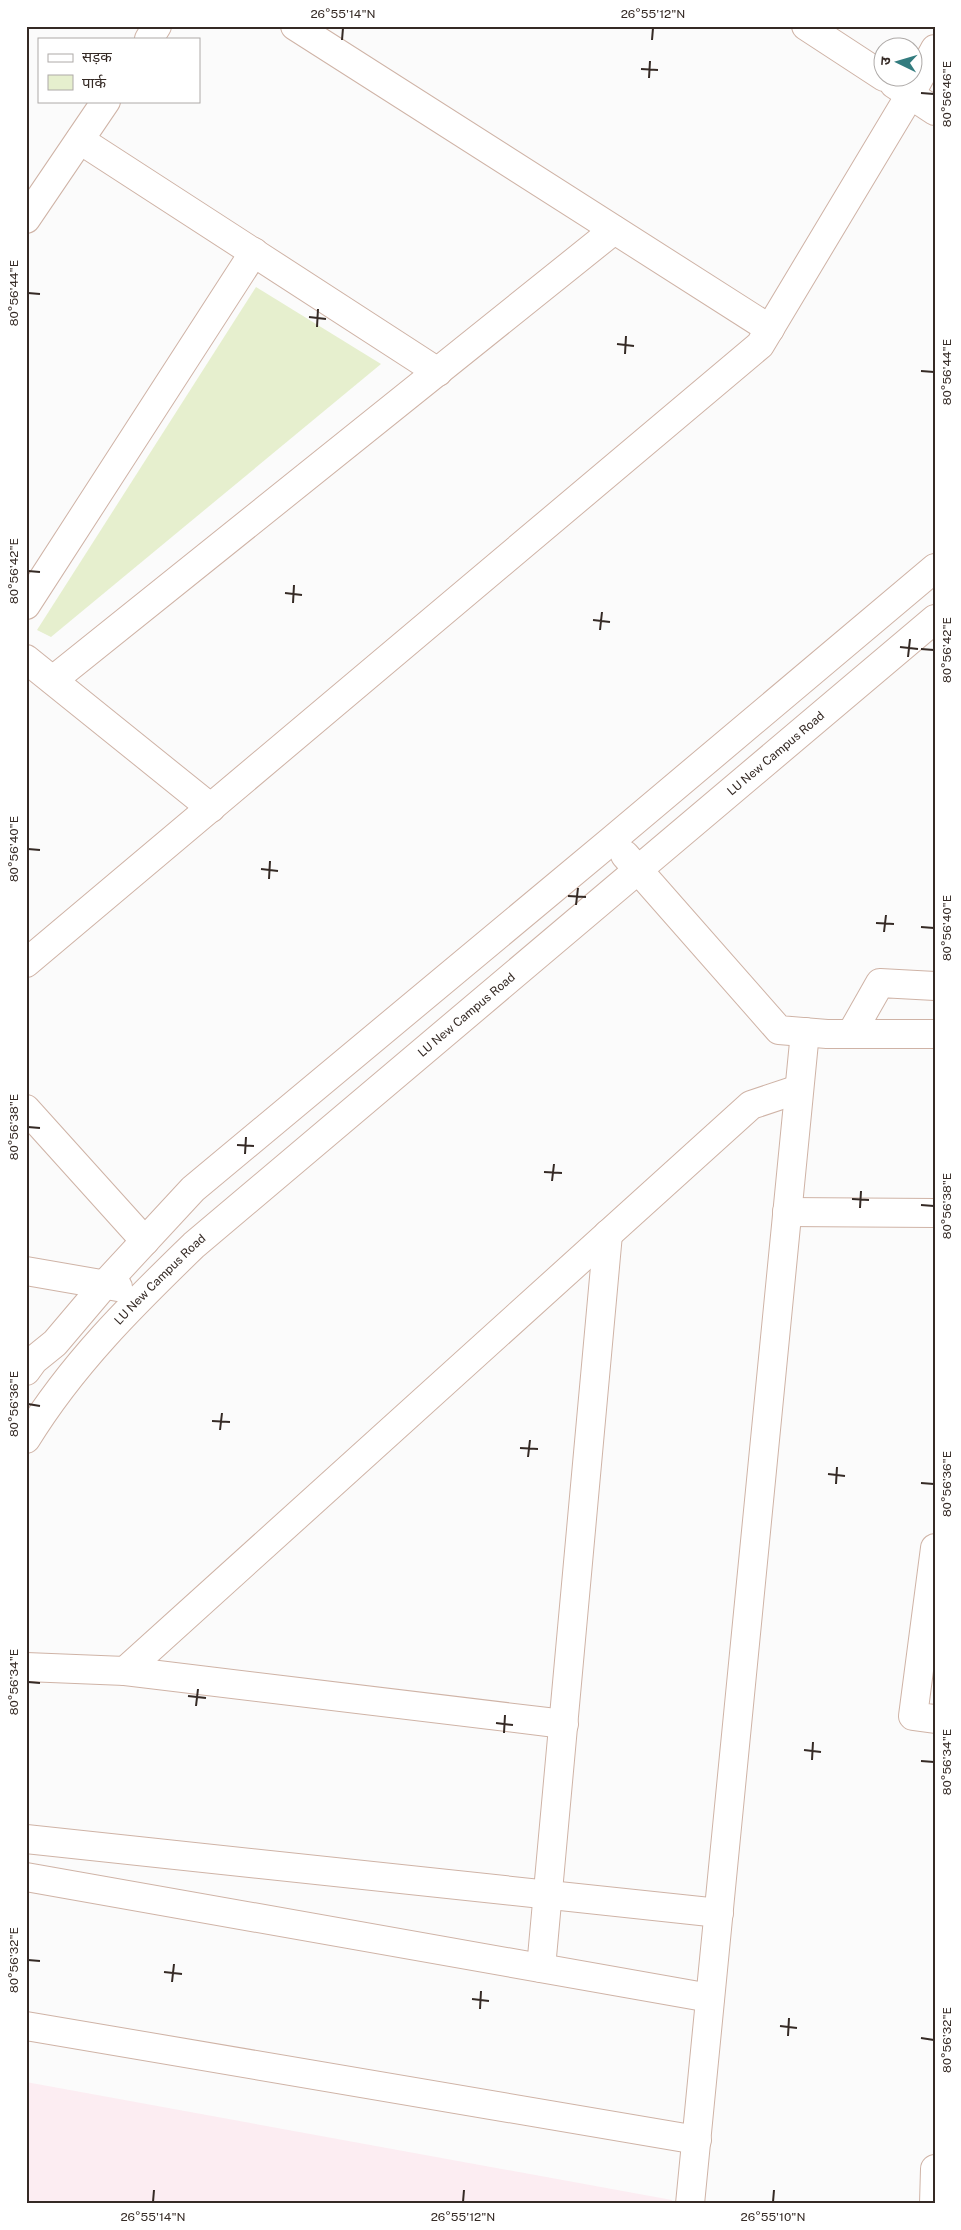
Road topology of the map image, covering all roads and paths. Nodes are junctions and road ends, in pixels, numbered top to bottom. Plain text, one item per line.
1 (157, 26) edge
2 (295, 26) edge
3 (806, 26) edge
4 (150, 38) edge
5 (935, 48) edge
6 (874, 70) edge
7 (900, 88) edge
8 (910, 95) junction
9 (105, 102) edge
10 (935, 111) edge
11 (80, 140) junction
12 (26, 220) edge
13 (614, 230) junction
14 (254, 252) junction
15 (770, 330) junction
16 (438, 372) junction
17 (935, 568) edge
18 (26, 605) edge
19 (935, 618) edge
20 (26, 659) edge
21 (52, 680) junction
22 (211, 808) junction
23 (612, 840) junction
24 (637, 869) junction
25 (26, 964) edge
26 (935, 986) edge
27 (805, 1032) junction
28 (851, 1034) junction
29 (935, 1034) edge
30 (799, 1090) junction
31 (26, 1109) edge
32 (787, 1212) junction
33 (935, 1213) edge
34 (608, 1234) junction
35 (145, 1241) junction
36 (26, 1271) edge
37 (105, 1284) junction
38 (144, 1293) junction
39 (26, 1339) edge
40 (55, 1344) junction
41 (92, 1349) junction
42 (26, 1371) edge
43 (26, 1439) edge
44 (935, 1548) edge
45 (932, 1586) edge
46 (26, 1667) edge
47 (125, 1671) junction
48 (935, 1719) edge
49 (564, 1724) junction
50 (26, 1839) edge
51 (26, 1877) edge
52 (548, 1895) junction
53 (719, 1913) junction
54 (542, 1968) junction
55 (710, 1998) junction
56 (26, 2026) edge
57 (697, 2140) junction
58 (935, 2169) edge
59 (690, 2204) edge
60 (934, 2204) edge

1 - 4 street
2 - 13 street
3 - 6 street
5 - 8 street
7 - 8 street
8 - 10 street
8 - 15 street
9 - 11 street
11 - 12 street
11 - 14 street
13 - 15 street
13 - 16 street
14 - 16 street
14 - 18 street
15 - 22 street
16 - 21 street
17 - 23 street
19 - 24 street, LU New Campus Road
20 - 21 street
21 - 22 street
22 - 25 street
23 - 24 street
23 - 35 street
24 - 27 street
24 - 38 street, LU New Campus Road
26 - 28 street
27 - 28 street
27 - 30 street
28 - 29 street
30 - 32 street
30 - 34 street
31 - 35 street
32 - 33 street
32 - 53 street
34 - 47 street
34 - 49 street
35 - 37 street
36 - 37 street
37 - 38 street
37 - 40 street
38 - 41 street, LU New Campus Road
39 - 40 street
40 - 41 street
40 - 42 street
41 - 43 street, LU New Campus Road
44 - 45 street
45 - 48 street
46 - 47 street
47 - 49 street
49 - 52 street
50 - 52 street
51 - 54 street
52 - 53 street
52 - 54 street
53 - 55 street
54 - 55 street
55 - 57 street
56 - 57 street
57 - 59 street
58 - 60 street

